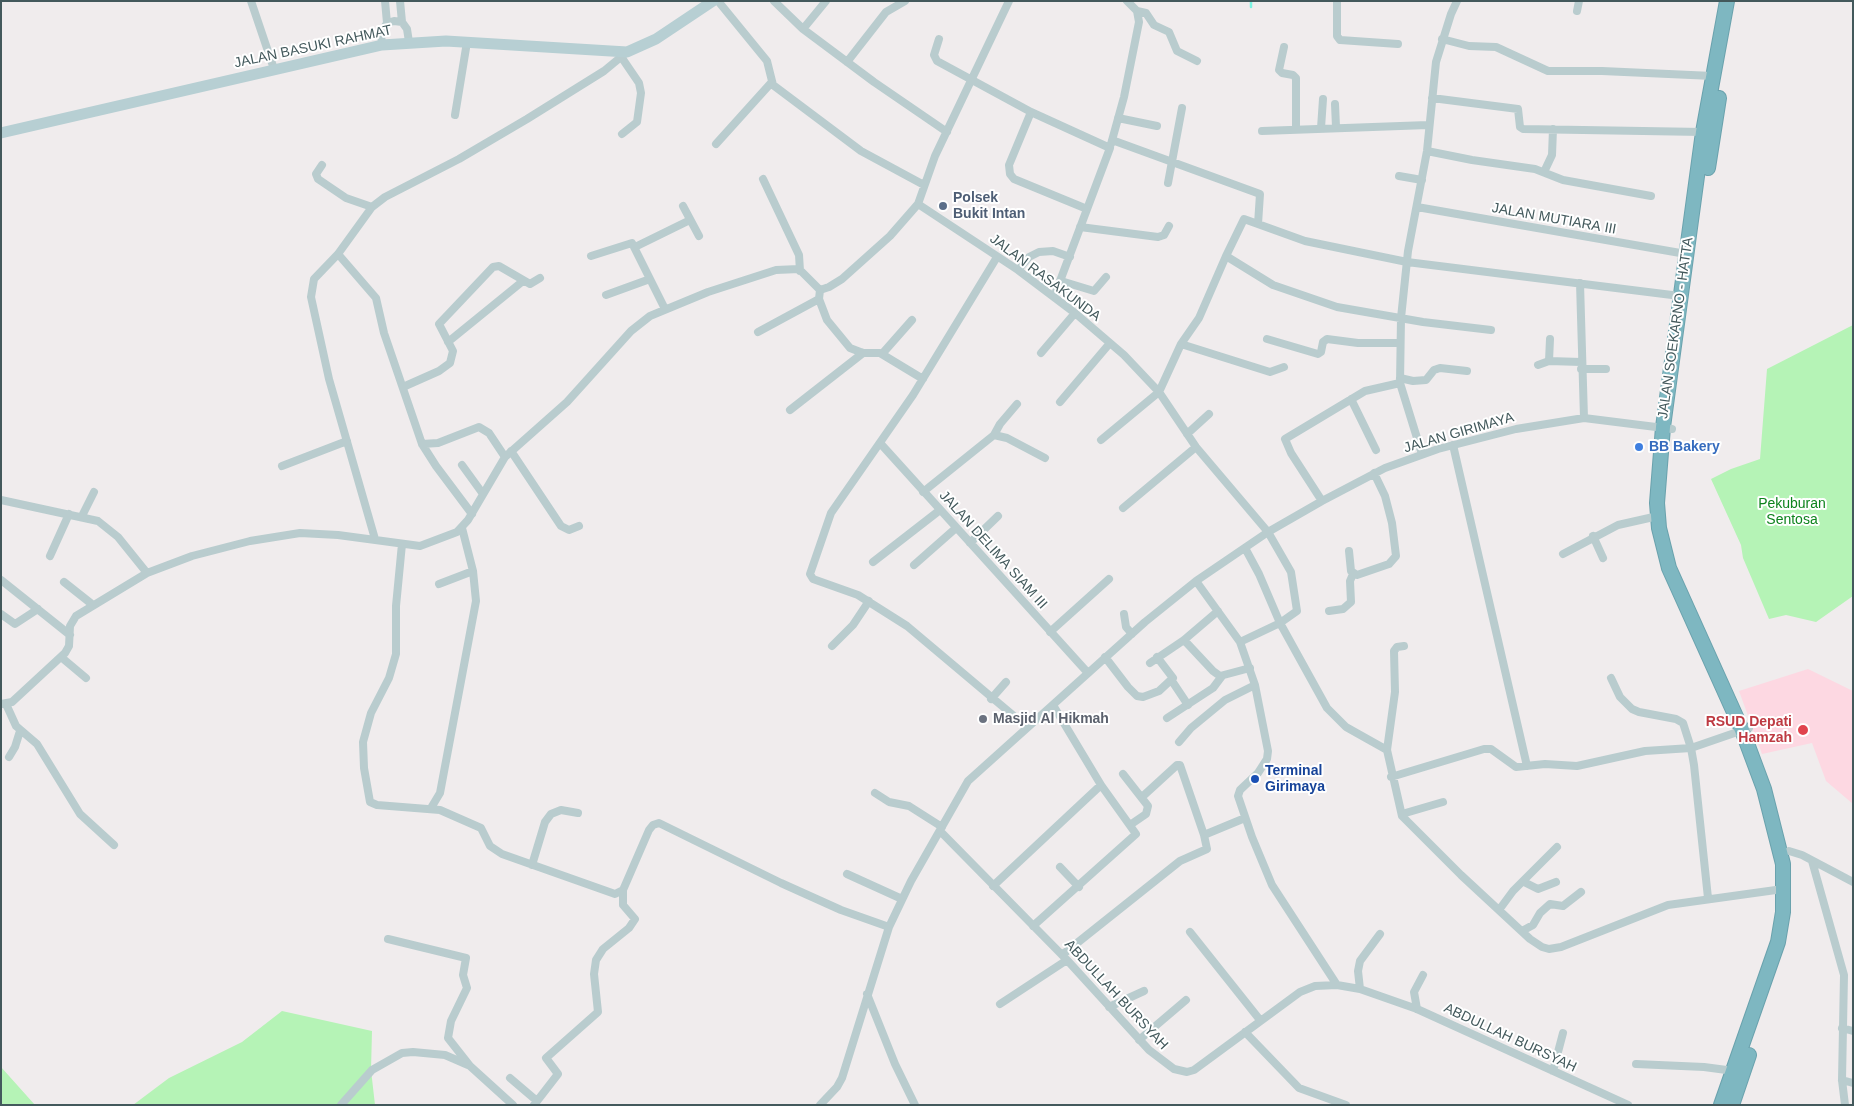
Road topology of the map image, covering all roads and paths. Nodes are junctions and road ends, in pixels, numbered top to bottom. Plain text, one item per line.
1 (251, 1) edge
2 (385, 1) edge
3 (400, 1) edge
4 (718, 1) edge
5 (774, 1) edge
6 (826, 1) edge
7 (905, 1) edge
8 (1009, 1) edge
9 (1127, 1) edge
10 (1337, 1) edge
11 (1457, 1) edge
12 (1579, 1) edge
13 (1727, 1) edge
14 (1734, 1) edge
15 (708, 3) edge
16 (1137, 11) junction
17 (1577, 11) dead end
18 (402, 22) junction
19 (387, 23) junction
20 (803, 29) junction
21 (939, 39) dead end
22 (1442, 39) junction
23 (409, 42) junction
24 (467, 42) junction
25 (1398, 44) dead end
26 (382, 45) junction
27 (1284, 47) dead end
28 (1722, 52) junction
29 (624, 55) junction
30 (1197, 61) dead end
31 (847, 62) junction
32 (274, 69) junction
33 (1713, 76) junction
34 (972, 79) junction
35 (771, 83) junction
36 (1432, 98) junction
37 (1323, 99) dead end
38 (1335, 104) dead end
39 (1182, 108) dead end
40 (1031, 112) junction
41 (455, 115) dead end
42 (1118, 118) junction
43 (1428, 125) junction
44 (1157, 126) dead end
45 (1336, 127) junction
46 (1321, 128) junction
47 (1553, 128) junction
48 (1296, 129) junction
49 (1262, 131) dead end
50 (947, 132) junction
51 (1703, 132) junction
52 (1, 134) edge
53 (622, 134) dead end
54 (716, 144) dead end
55 (1111, 144) junction
56 (1427, 150) junction
57 (1171, 162) junction
58 (322, 166) dead end
59 (1544, 172) junction
60 (1399, 176) dead end
61 (763, 179) dead end
62 (1422, 180) junction
63 (1168, 184) dead end
64 (924, 185) junction
65 (1651, 196) dead end
66 (918, 204) junction
67 (683, 206) dead end
68 (372, 207) junction
69 (1417, 207) junction
70 (1086, 209) junction
71 (690, 220) junction
72 (1258, 224) junction
73 (1170, 226) dead end
74 (1080, 227) junction
75 (699, 236) dead end
76 (635, 247) junction
77 (338, 254) junction
78 (1686, 254) junction
79 (591, 256) dead end
80 (1226, 256) junction
81 (997, 257) junction
82 (1070, 257) junction
83 (1407, 262) junction
84 (1018, 270) junction
85 (800, 271) junction
86 (1106, 276) dead end
87 (540, 278) dead end
88 (650, 279) junction
89 (523, 281) junction
90 (1061, 281) junction
91 (1580, 282) junction
92 (820, 290) junction
93 (606, 295) dead end
94 (1680, 296) junction
95 (1054, 297) junction
96 (819, 299) junction
97 (666, 309) junction
98 (1075, 313) junction
99 (1400, 318) junction
100 (912, 320) dead end
101 (1491, 330) dead end
102 (758, 332) dead end
103 (1267, 339) dead end
104 (1550, 340) dead end
105 (448, 342) junction
106 (1110, 343) junction
107 (1400, 343) junction
108 (1181, 344) junction
109 (1041, 353) dead end
110 (863, 354) junction
111 (882, 354) junction
112 (1549, 361) junction
113 (1538, 365) dead end
114 (1581, 366) junction
115 (1284, 367) dead end
116 (1606, 369) dead end
117 (1467, 371) dead end
118 (923, 379) junction
119 (1400, 381) junction
120 (403, 387) junction
121 (1159, 392) junction
122 (1351, 399) junction
123 (1060, 402) dead end
124 (1017, 404) dead end
125 (790, 410) dead end
126 (1209, 414) dead end
127 (1584, 418) junction
128 (1667, 428) junction
129 (1187, 434) junction
130 (994, 435) junction
131 (1101, 440) dead end
132 (348, 441) junction
133 (880, 443) junction
134 (422, 444) junction
135 (1453, 445) junction
136 (1196, 447) junction
137 (1376, 450) dead end
138 (508, 454) junction
139 (1422, 454) junction
140 (1046, 458) dead end
141 (462, 465) dead end
142 (282, 466) dead end
143 (1374, 473) junction
144 (94, 492) dead end
145 (923, 492) junction
146 (483, 494) junction
147 (1, 500) edge
148 (1322, 502) junction
149 (1123, 508) dead end
150 (940, 510) junction
151 (69, 514) junction
152 (472, 514) junction
153 (82, 516) junction
154 (998, 516) dead end
155 (1658, 516) junction
156 (579, 526) dead end
157 (462, 528) junction
158 (956, 528) junction
159 (1268, 532) junction
160 (1593, 536) junction
161 (375, 539) junction
162 (970, 543) junction
163 (402, 544) junction
164 (1245, 548) junction
165 (1349, 551) dead end
166 (1563, 554) dead end
167 (50, 556) dead end
168 (1603, 558) dead end
169 (873, 562) dead end
170 (914, 565) dead end
171 (473, 571) junction
172 (147, 573) junction
173 (1353, 574) junction
174 (1109, 579) dead end
175 (1, 580) edge
176 (1196, 581) junction
177 (64, 582) dead end
178 (438, 584) dead end
179 (869, 601) junction
180 (93, 605) junction
181 (38, 609) junction
182 (1218, 611) junction
183 (1329, 611) dead end
184 (1, 614) edge
185 (1124, 614) dead end
186 (1280, 623) junction
187 (1050, 632) junction
188 (1132, 634) junction
189 (70, 635) junction
190 (1184, 640) junction
191 (1240, 642) junction
192 (832, 646) dead end
193 (1404, 646) dead end
194 (61, 657) junction
195 (1105, 657) junction
196 (1157, 657) junction
197 (1150, 663) dead end
198 (1250, 668) junction
199 (1088, 673) junction
200 (1222, 676) junction
201 (86, 678) dead end
202 (1611, 678) dead end
203 (1172, 681) junction
204 (1006, 682) dead end
205 (1255, 685) junction
206 (991, 699) junction
207 (3, 704) edge
208 (1053, 705) junction
209 (1188, 706) junction
210 (1167, 718) dead end
211 (1027, 727) junction
212 (1746, 729) junction
213 (20, 731) junction
214 (1179, 742) dead end
215 (1691, 748) junction
216 (1387, 750) junction
217 (9, 757) dead end
218 (1527, 766) junction
219 (1123, 774) dead end
220 (1391, 777) junction
221 (1101, 785) junction
222 (875, 793) dead end
223 (1142, 797) junction
224 (1443, 802) dead end
225 (431, 808) junction
226 (578, 813) dead end
227 (1402, 814) junction
228 (1245, 818) junction
229 (1130, 825) junction
230 (941, 829) junction
231 (1204, 835) junction
232 (114, 845) dead end
233 (1557, 847) dead end
234 (1788, 851) junction
235 (1812, 861) junction
236 (532, 865) junction
237 (1060, 867) dead end
238 (847, 874) dead end
239 (1524, 882) junction
240 (1556, 882) dead end
241 (1853, 882) edge
242 (993, 886) junction
243 (1079, 887) junction
244 (1783, 889) junction
245 (623, 890) junction
246 (1580, 892) dead end
247 (1708, 898) junction
248 (902, 899) junction
249 (1499, 910) junction
250 (1033, 926) junction
251 (889, 927) junction
252 (1522, 931) junction
253 (1190, 932) dead end
254 (1380, 934) dead end
255 (388, 939) dead end
256 (1065, 958) junction
257 (1423, 975) dead end
258 (1337, 985) junction
259 (1360, 989) junction
260 (1144, 991) dead end
261 (867, 994) junction
262 (1186, 1000) dead end
263 (1000, 1004) dead end
264 (1109, 1007) junction
265 (1417, 1009) junction
266 (1260, 1020) junction
267 (1842, 1028) junction
268 (1853, 1031) edge
269 (1245, 1032) junction
270 (1563, 1033) dead end
271 (1139, 1040) junction
272 (1636, 1064) dead end
273 (470, 1066) junction
274 (1553, 1071) junction
275 (1734, 1071) junction
276 (510, 1078) dead end
277 (1842, 1080) junction
278 (1853, 1083) edge
279 (1612, 1101) edge
280 (535, 1103) edge
281 (341, 1105) edge
282 (513, 1105) edge
283 (820, 1105) edge
284 (915, 1105) edge
285 (1346, 1105) edge
286 (1628, 1105) edge
287 (1721, 1105) edge
288 (1732, 1105) edge
289 (1845, 1105) edge

1 - 32 street
2 - 19 street
3 - 18 street
4 - 35 street
5 - 20 street
6 - 20 street
7 - 31 street
8 - 34 street
9 - 16 street
10 - 25 street
11 - 22 street
12 - 17 street
13 - 28 highway, JALAN SOEKARNO - HATTA
14 - 28 highway, JALAN SOEKARNO - HATTA
15 - 29 street, JALAN BASUKI RAHMAT
16 - 30 street
16 - 42 street
18 - 19 street
18 - 23 street
19 - 26 street
20 - 31 street
21 - 34 street
22 - 33 street
22 - 36 street
23 - 24 street, JALAN BASUKI RAHMAT
23 - 26 street, JALAN BASUKI RAHMAT
24 - 29 street, JALAN BASUKI RAHMAT
24 - 41 street
26 - 32 street, JALAN BASUKI RAHMAT
27 - 48 street
28 - 33 highway, JALAN SOEKARNO - HATTA
28 - 128 highway, JALAN SOEKARNO - HATTA
29 - 53 street
29 - 68 street
31 - 50 street
32 - 52 street, JALAN BASUKI RAHMAT
33 - 51 highway, JALAN SOEKARNO - HATTA
34 - 40 street
34 - 50 street
35 - 54 street
35 - 64 street
36 - 43 street
36 - 47 street
37 - 46 street
38 - 45 street
39 - 57 street
40 - 55 street
40 - 70 street
42 - 44 street
42 - 55 street
43 - 45 street
43 - 56 street
45 - 46 street
46 - 48 street
47 - 51 street
47 - 59 street
48 - 49 street
50 - 64 street
51 - 78 highway, JALAN SOEKARNO - HATTA
55 - 57 street
55 - 70 street
56 - 59 street
56 - 62 street
57 - 63 street
57 - 72 street
58 - 68 street
59 - 65 street
60 - 62 street
61 - 85 street
62 - 69 street
64 - 66 street
66 - 81 street, JALAN RASAKUNDA
66 - 92 street
67 - 71 street
68 - 77 street
69 - 78 street, JALAN MUTIARA III
69 - 83 street
70 - 74 street
71 - 75 street
71 - 76 street
72 - 80 street
72 - 83 street
73 - 74 street
74 - 82 street
76 - 79 street
76 - 88 street
77 - 120 street
77 - 132 street
78 - 94 highway, JALAN SOEKARNO - HATTA
80 - 99 street
80 - 108 street
81 - 84 street, JALAN RASAKUNDA
81 - 118 street
82 - 84 street
82 - 90 street
83 - 91 street
83 - 99 street
84 - 95 street, JALAN RASAKUNDA
85 - 92 street
85 - 97 street
86 - 90 street
87 - 89 street
88 - 93 street
88 - 97 street
89 - 105 street
89 - 105 street
90 - 95 street
91 - 94 street
91 - 114 street
92 - 96 street
94 - 128 highway, JALAN SOEKARNO - HATTA
95 - 98 street, JALAN RASAKUNDA
96 - 102 street
96 - 110 street
97 - 138 street
98 - 106 street, JALAN RASAKUNDA
98 - 109 street
99 - 101 street
99 - 107 street
100 - 111 street
103 - 107 street
104 - 112 street
105 - 120 street
106 - 121 street, JALAN RASAKUNDA
106 - 123 street
107 - 119 street
108 - 115 street
108 - 121 street
110 - 111 street
110 - 125 street
111 - 118 street
112 - 113 street
112 - 114 street
114 - 116 street
114 - 127 street
117 - 119 street
118 - 133 street
119 - 122 street
119 - 139 street
120 - 134 street
121 - 129 street, JALAN RASAKUNDA
121 - 131 street
122 - 137 street
122 - 148 street
124 - 130 street
126 - 129 street
127 - 128 street, JALAN GIRIMAYA
127 - 135 street, JALAN GIRIMAYA
128 - 155 highway, JALAN SOEKARNO - HATTA
128 - 212 highway, JALAN SOEKARNO - HATTA
129 - 136 street, JALAN RASAKUNDA
130 - 140 street
130 - 145 street
132 - 142 street
132 - 161 street
133 - 145 street, JALAN DELIMA SIAM III
133 - 179 street
134 - 138 street
134 - 152 street
135 - 139 street, JALAN GIRIMAYA
135 - 218 street
136 - 149 street
136 - 159 street, JALAN RASAKUNDA
138 - 146 street
138 - 156 street
139 - 143 street, JALAN GIRIMAYA
141 - 146 street
143 - 148 street, JALAN GIRIMAYA
143 - 173 street
144 - 153 street
145 - 150 street, JALAN DELIMA SIAM III
146 - 152 street
147 - 151 street
148 - 159 street, JALAN GIRIMAYA
150 - 158 street, JALAN DELIMA SIAM III
150 - 169 street
151 - 153 street
151 - 167 street
152 - 157 street
153 - 172 street
154 - 162 street
155 - 160 street
155 - 212 highway, JALAN SOEKARNO - HATTA
157 - 163 street
157 - 171 street
158 - 162 street, JALAN DELIMA SIAM III
158 - 170 street
159 - 164 street, JALAN GIRIMAYA
159 - 186 street, JALAN RASAKUNDA
160 - 166 street
160 - 168 street
161 - 163 street
161 - 172 street
162 - 187 street, JALAN DELIMA SIAM III
163 - 225 street
164 - 176 street, JALAN GIRIMAYA
164 - 186 street
165 - 173 street
171 - 178 street
171 - 225 street
172 - 180 street
173 - 183 street
174 - 187 street
175 - 181 street
176 - 182 street
176 - 188 street, JALAN GIRIMAYA
177 - 180 street
179 - 192 street
179 - 206 street
180 - 189 street
181 - 184 street
181 - 189 street
182 - 190 street
182 - 191 street
185 - 188 street
186 - 191 street
186 - 216 street
187 - 199 street, JALAN DELIMA SIAM III
188 - 195 street, JALAN GIRIMAYA
189 - 194 street
190 - 196 street
190 - 200 street
191 - 198 street
193 - 216 street
194 - 201 street
194 - 207 street
195 - 199 street, JALAN GIRIMAYA
195 - 203 street
196 - 197 street
196 - 203 street
198 - 200 street
198 - 205 street
199 - 208 street, JALAN GIRIMAYA
200 - 209 street
202 - 215 street
203 - 209 street
204 - 206 street
205 - 214 street
205 - 228 street
206 - 211 street
207 - 213 street
208 - 211 street, JALAN GIRIMAYA
208 - 221 street
209 - 210 street
211 - 230 street, JALAN GIRIMAYA
212 - 215 street
212 - 234 highway, JALAN SOEKARNO - HATTA
212 - 244 highway, JALAN SOEKARNO - HATTA
213 - 217 street
213 - 232 street
215 - 218 street
215 - 247 street
216 - 220 street
218 - 220 street
219 - 223 street
220 - 227 street
221 - 229 street
221 - 242 street
222 - 230 street, ABDULLAH BURSYAH
223 - 229 street
223 - 231 street
224 - 227 street
225 - 236 street
226 - 236 street
227 - 249 street
228 - 231 street
228 - 258 street
229 - 243 street
230 - 242 street, ABDULLAH BURSYAH
230 - 248 street, JALAN GIRIMAYA
231 - 256 street
233 - 239 street
234 - 235 street
234 - 288 highway, JALAN SOEKARNO - HATTA
235 - 241 street
235 - 267 street
236 - 245 street
237 - 243 street
238 - 248 street
239 - 240 street
239 - 249 street
242 - 250 street, ABDULLAH BURSYAH
243 - 250 street
244 - 247 street
244 - 275 highway, JALAN SOEKARNO - HATTA
245 - 251 street
245 - 280 street
246 - 252 street
247 - 252 street
248 - 251 street, JALAN GIRIMAYA
249 - 252 street
250 - 256 street, ABDULLAH BURSYAH
251 - 261 street, JALAN GIRIMAYA
253 - 266 street
254 - 259 street
255 - 273 street
256 - 263 street
256 - 264 street, ABDULLAH BURSYAH
257 - 265 street
258 - 259 street, ABDULLAH BURSYAH
258 - 266 street, ABDULLAH BURSYAH
259 - 265 street, ABDULLAH BURSYAH
260 - 264 street
261 - 283 street, JALAN GIRIMAYA
261 - 284 street
262 - 271 street
264 - 271 street, ABDULLAH BURSYAH
265 - 274 street, ABDULLAH BURSYAH
266 - 269 street, ABDULLAH BURSYAH
267 - 268 street
267 - 277 street
269 - 271 street, ABDULLAH BURSYAH
269 - 285 street
270 - 274 street
272 - 275 street
273 - 281 street
273 - 282 street
274 - 279 street, ABDULLAH BURSYAH
275 - 287 highway, JALAN SOEKARNO - HATTA
276 - 280 street
277 - 278 street
277 - 289 street
279 - 286 street, ABDULLAH BURSYAH

